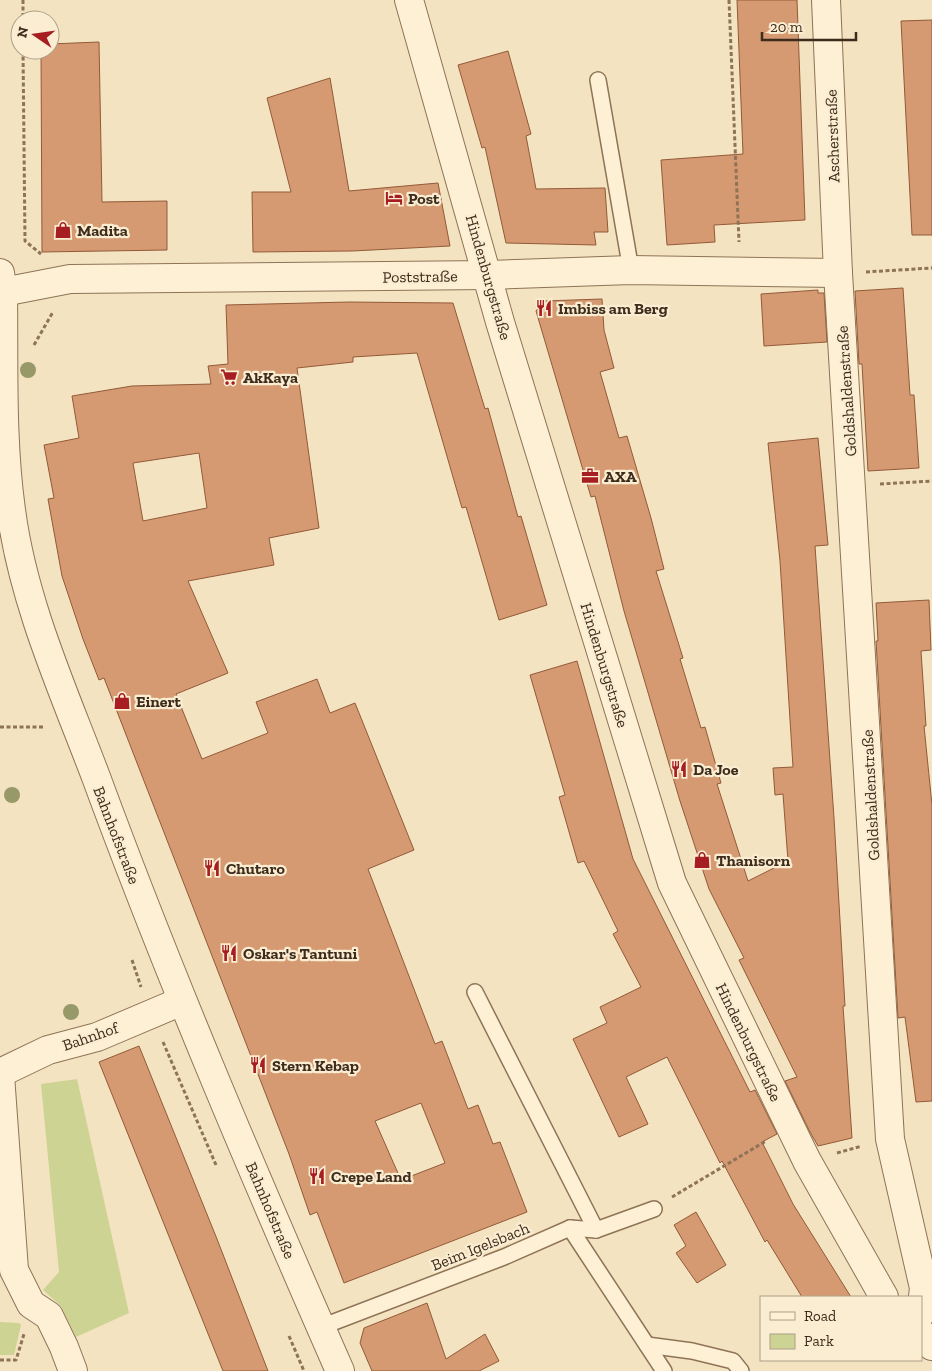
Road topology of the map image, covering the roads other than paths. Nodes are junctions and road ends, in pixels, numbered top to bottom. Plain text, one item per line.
1 (409, 0) edge
2 (826, 0) edge
3 (598, 80) dead end
4 (630, 270) junction
5 (851, 272) junction
6 (489, 275) junction
7 (1, 282) edge
8 (475, 992) dead end
9 (182, 1001) junction
10 (0, 1074) edge
11 (654, 1209) dead end
12 (570, 1228) junction
13 (596, 1230) junction
14 (883, 1296) edge
15 (922, 1305) edge
16 (321, 1327) junction
17 (922, 1335) edge
18 (647, 1345) junction
19 (932, 1346) edge
20 (72, 1371) edge
21 (340, 1371) edge
22 (664, 1371) edge
23 (741, 1371) edge

1 - 6 street, Hindenburgstraße
2 - 5 street, Ascherstraße
3 - 4 lane
4 - 5 street, Poststraße
4 - 6 street, Poststraße
5 - 15 street, Goldshaldenstraße
6 - 7 street, Poststraße
6 - 14 street, Hindenburgstraße
7 - 9 street, Bahnhofstraße
8 - 13 lane
9 - 10 street, Bahnhof
9 - 16 street, Bahnhofstraße
10 - 20 street, Bahnhof
11 - 13 lane, Beim Igelsbach
12 - 13 lane, Beim Igelsbach
12 - 16 lane, Beim Igelsbach
12 - 18 lane
16 - 21 street, Bahnhofstraße
17 - 19 street
18 - 22 lane
18 - 23 lane

